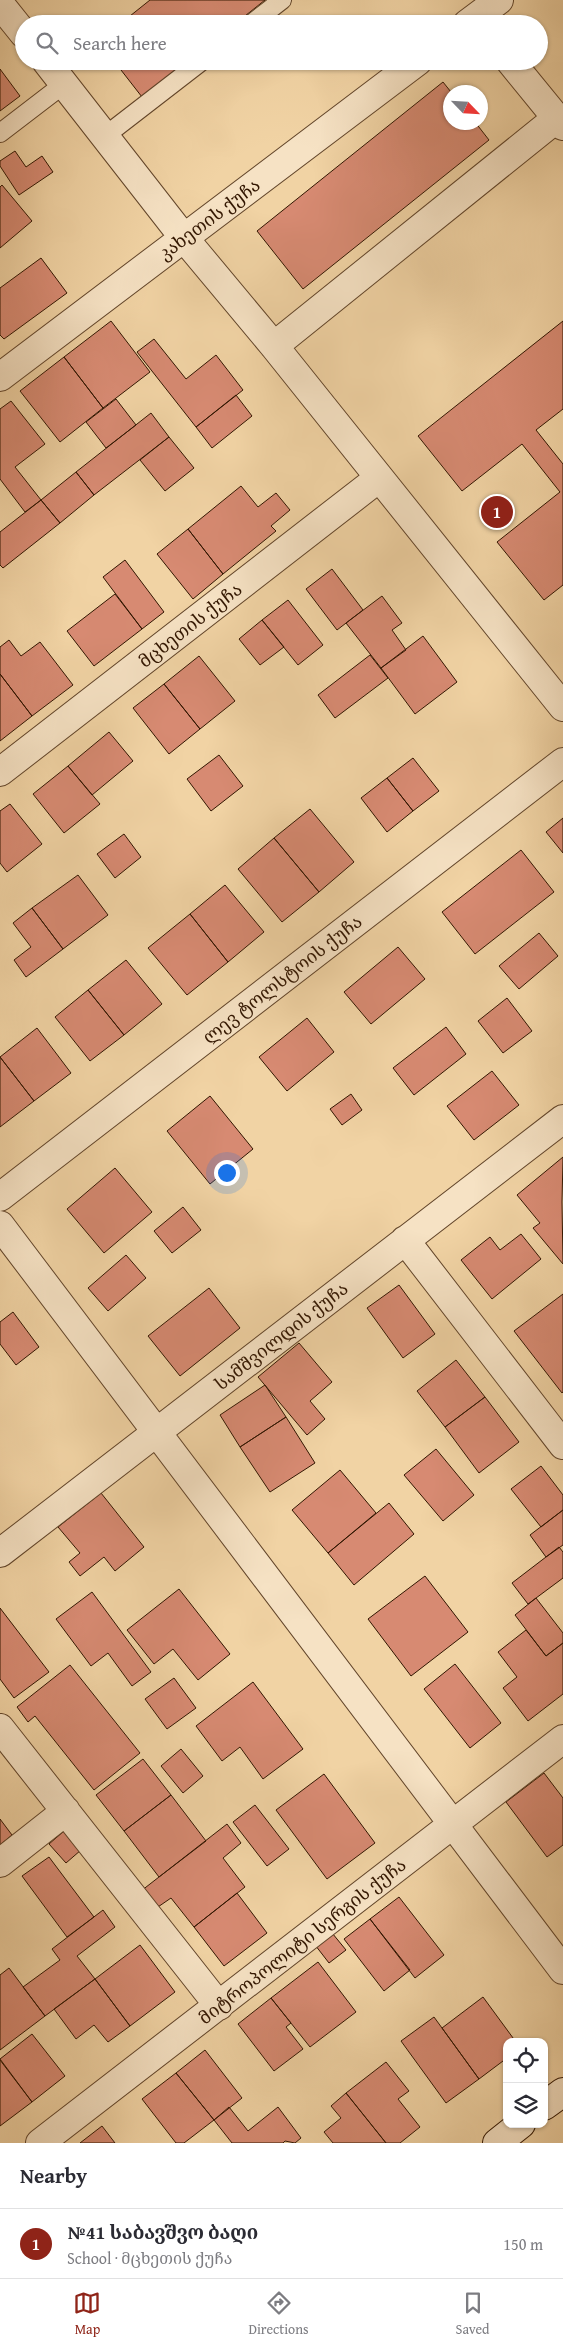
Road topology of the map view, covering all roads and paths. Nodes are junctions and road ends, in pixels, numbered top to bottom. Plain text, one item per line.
1 (282, 0) edge
2 (499, 0) edge
3 (0, 4) edge
4 (263, 15) edge
5 (473, 15) edge
6 (15, 23) edge
7 (53, 70) edge
8 (190, 70) edge
9 (406, 70) edge
10 (517, 70) edge
11 (64, 84) junction
12 (560, 122) edge
13 (0, 133) edge
14 (105, 136) junction
15 (184, 238) junction
16 (274, 346) junction
17 (0, 377) edge
18 (379, 478) junction
19 (563, 707) edge
20 (563, 762) edge
21 (0, 772) edge
22 (563, 1119) edge
23 (0, 1197) edge
24 (0, 1225) edge
25 (405, 1240) junction
26 (156, 1433) junction
27 (563, 1446) edge
28 (0, 1553) edge
29 (0, 1728) edge
30 (563, 1739) edge
31 (66, 1812) junction
32 (454, 1824) junction
33 (0, 1863) edge
34 (563, 1970) edge
35 (219, 2006) junction
36 (563, 2092) edge
37 (548, 2103) edge
38 (516, 2128) edge
39 (40, 2143) edge
40 (497, 2143) edge

1 - 4 lane
2 - 5 street
3 - 6 street
7 - 11 street
8 - 14 lane
9 - 15 street, კახეთის ქუჩა
10 - 12 street
11 - 13 lane
11 - 14 street
12 - 16 street
14 - 15 street
15 - 16 street
15 - 17 street, კახეთის ქუჩა
16 - 18 street
18 - 19 street
18 - 21 street, მცხეთის ქუჩა
20 - 23 street, ლევ ტოლსტოის ქუჩა
22 - 25 street, სამშვილდის ქუჩა
24 - 26 street
25 - 26 street, სამშვილდის ქუჩა
25 - 27 street
26 - 28 street, სამშვილდის ქუჩა
26 - 32 street
29 - 31 street
30 - 32 street, მიტროპოლიტი სერგის ქუჩა
31 - 33 street
31 - 35 street
32 - 34 street
32 - 35 street, მიტროპოლიტი სერგის ქუჩა
35 - 39 street, მიტროპოლიტი სერგის ქუჩა
36 - 37 street
38 - 40 street

